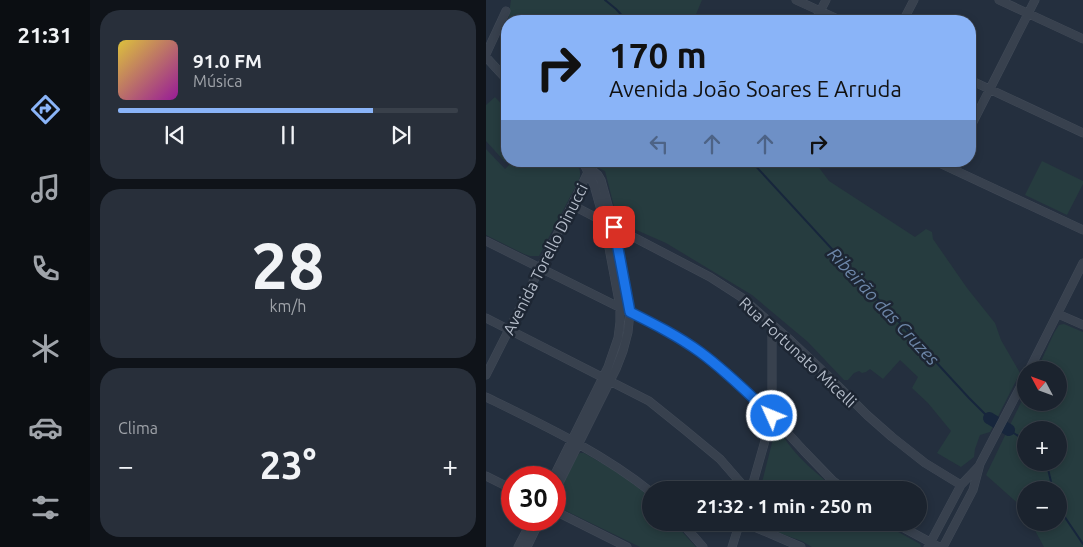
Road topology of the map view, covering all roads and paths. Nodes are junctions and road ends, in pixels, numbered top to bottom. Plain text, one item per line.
1 (796, 0) edge
2 (826, 0) edge
3 (914, 0) edge
4 (999, 0) edge
5 (1035, 0) edge
6 (506, 11) dead end
7 (820, 11) junction
8 (1028, 14) junction
9 (504, 15) edge
10 (818, 15) edge
11 (829, 15) edge
12 (906, 15) edge
13 (501, 22) edge
14 (1083, 39) edge
15 (486, 55) edge
16 (501, 73) edge
17 (976, 82) edge
18 (990, 88) junction
19 (976, 116) edge
20 (1083, 133) edge
21 (586, 167) edge
22 (957, 167) edge
23 (572, 205) junction
24 (604, 221) junction
25 (614, 227) junction
26 (1083, 230) edge
27 (486, 241) edge
28 (1083, 263) edge
29 (540, 268) junction
30 (1064, 300) junction
31 (620, 307) junction
32 (630, 312) junction
33 (1058, 314) junction
34 (486, 318) edge
35 (1070, 320) junction
36 (1083, 325) edge
37 (772, 326) junction
38 (509, 330) junction
39 (1034, 361) edge
40 (486, 375) edge
41 (607, 379) junction
42 (1017, 394) edge
43 (486, 397) edge
44 (772, 416) junction
45 (575, 442) junction
46 (980, 464) junction
47 (560, 466) edge
48 (565, 466) edge
49 (486, 476) edge
50 (741, 481) edge
51 (752, 481) edge
52 (833, 481) edge
53 (501, 484) edge
54 (642, 484) edge
55 (961, 485) junction
56 (566, 516) edge
57 (526, 531) edge
58 (535, 531) edge
59 (689, 531) edge
60 (738, 531) edge
61 (763, 531) edge
62 (907, 531) edge
63 (929, 545) edge
64 (518, 547) edge
65 (527, 547) edge
66 (627, 547) edge
67 (702, 547) edge
68 (732, 547) edge
69 (801, 547) edge
70 (941, 547) edge

1 - 7 street
2 - 7 street
3 - 12 street
4 - 8 street
5 - 8 street
6 - 9 street
7 - 10 street
7 - 11 street
8 - 14 street
8 - 18 street
13 - 15 street
15 - 16 street
17 - 18 street
18 - 19 street
18 - 20 street
21 - 23 street, Avenida Torello Dinucci
21 - 24 street
21 - 25 street
22 - 26 street
23 - 24 street, Rua Fortunato Micelli
23 - 29 street, Avenida Torello Dinucci
24 - 25 street, Rua Fortunato Micelli
24 - 31 street
25 - 32 street
25 - 37 street, Rua Fortunato Micelli
27 - 29 street
28 - 30 street
29 - 31 street
29 - 38 street, Avenida Torello Dinucci
30 - 33 street
30 - 35 street
31 - 32 street
31 - 41 street
32 - 41 street
32 - 44 street
33 - 35 street
33 - 39 street
34 - 38 street
35 - 36 street
37 - 44 street
37 - 55 street, Rua Fortunato Micelli
38 - 40 street, Avenida Torello Dinucci
38 - 41 street
41 - 45 street
41 - 50 street
42 - 46 street
43 - 45 street
44 - 51 street
44 - 52 street
45 - 47 street
45 - 48 street
45 - 54 street
46 - 55 street
46 - 70 street
49 - 53 street
55 - 63 street
56 - 66 street
57 - 64 street
58 - 65 street
59 - 67 street
60 - 68 street
61 - 69 street
62 - 63 street
63 - 70 street

